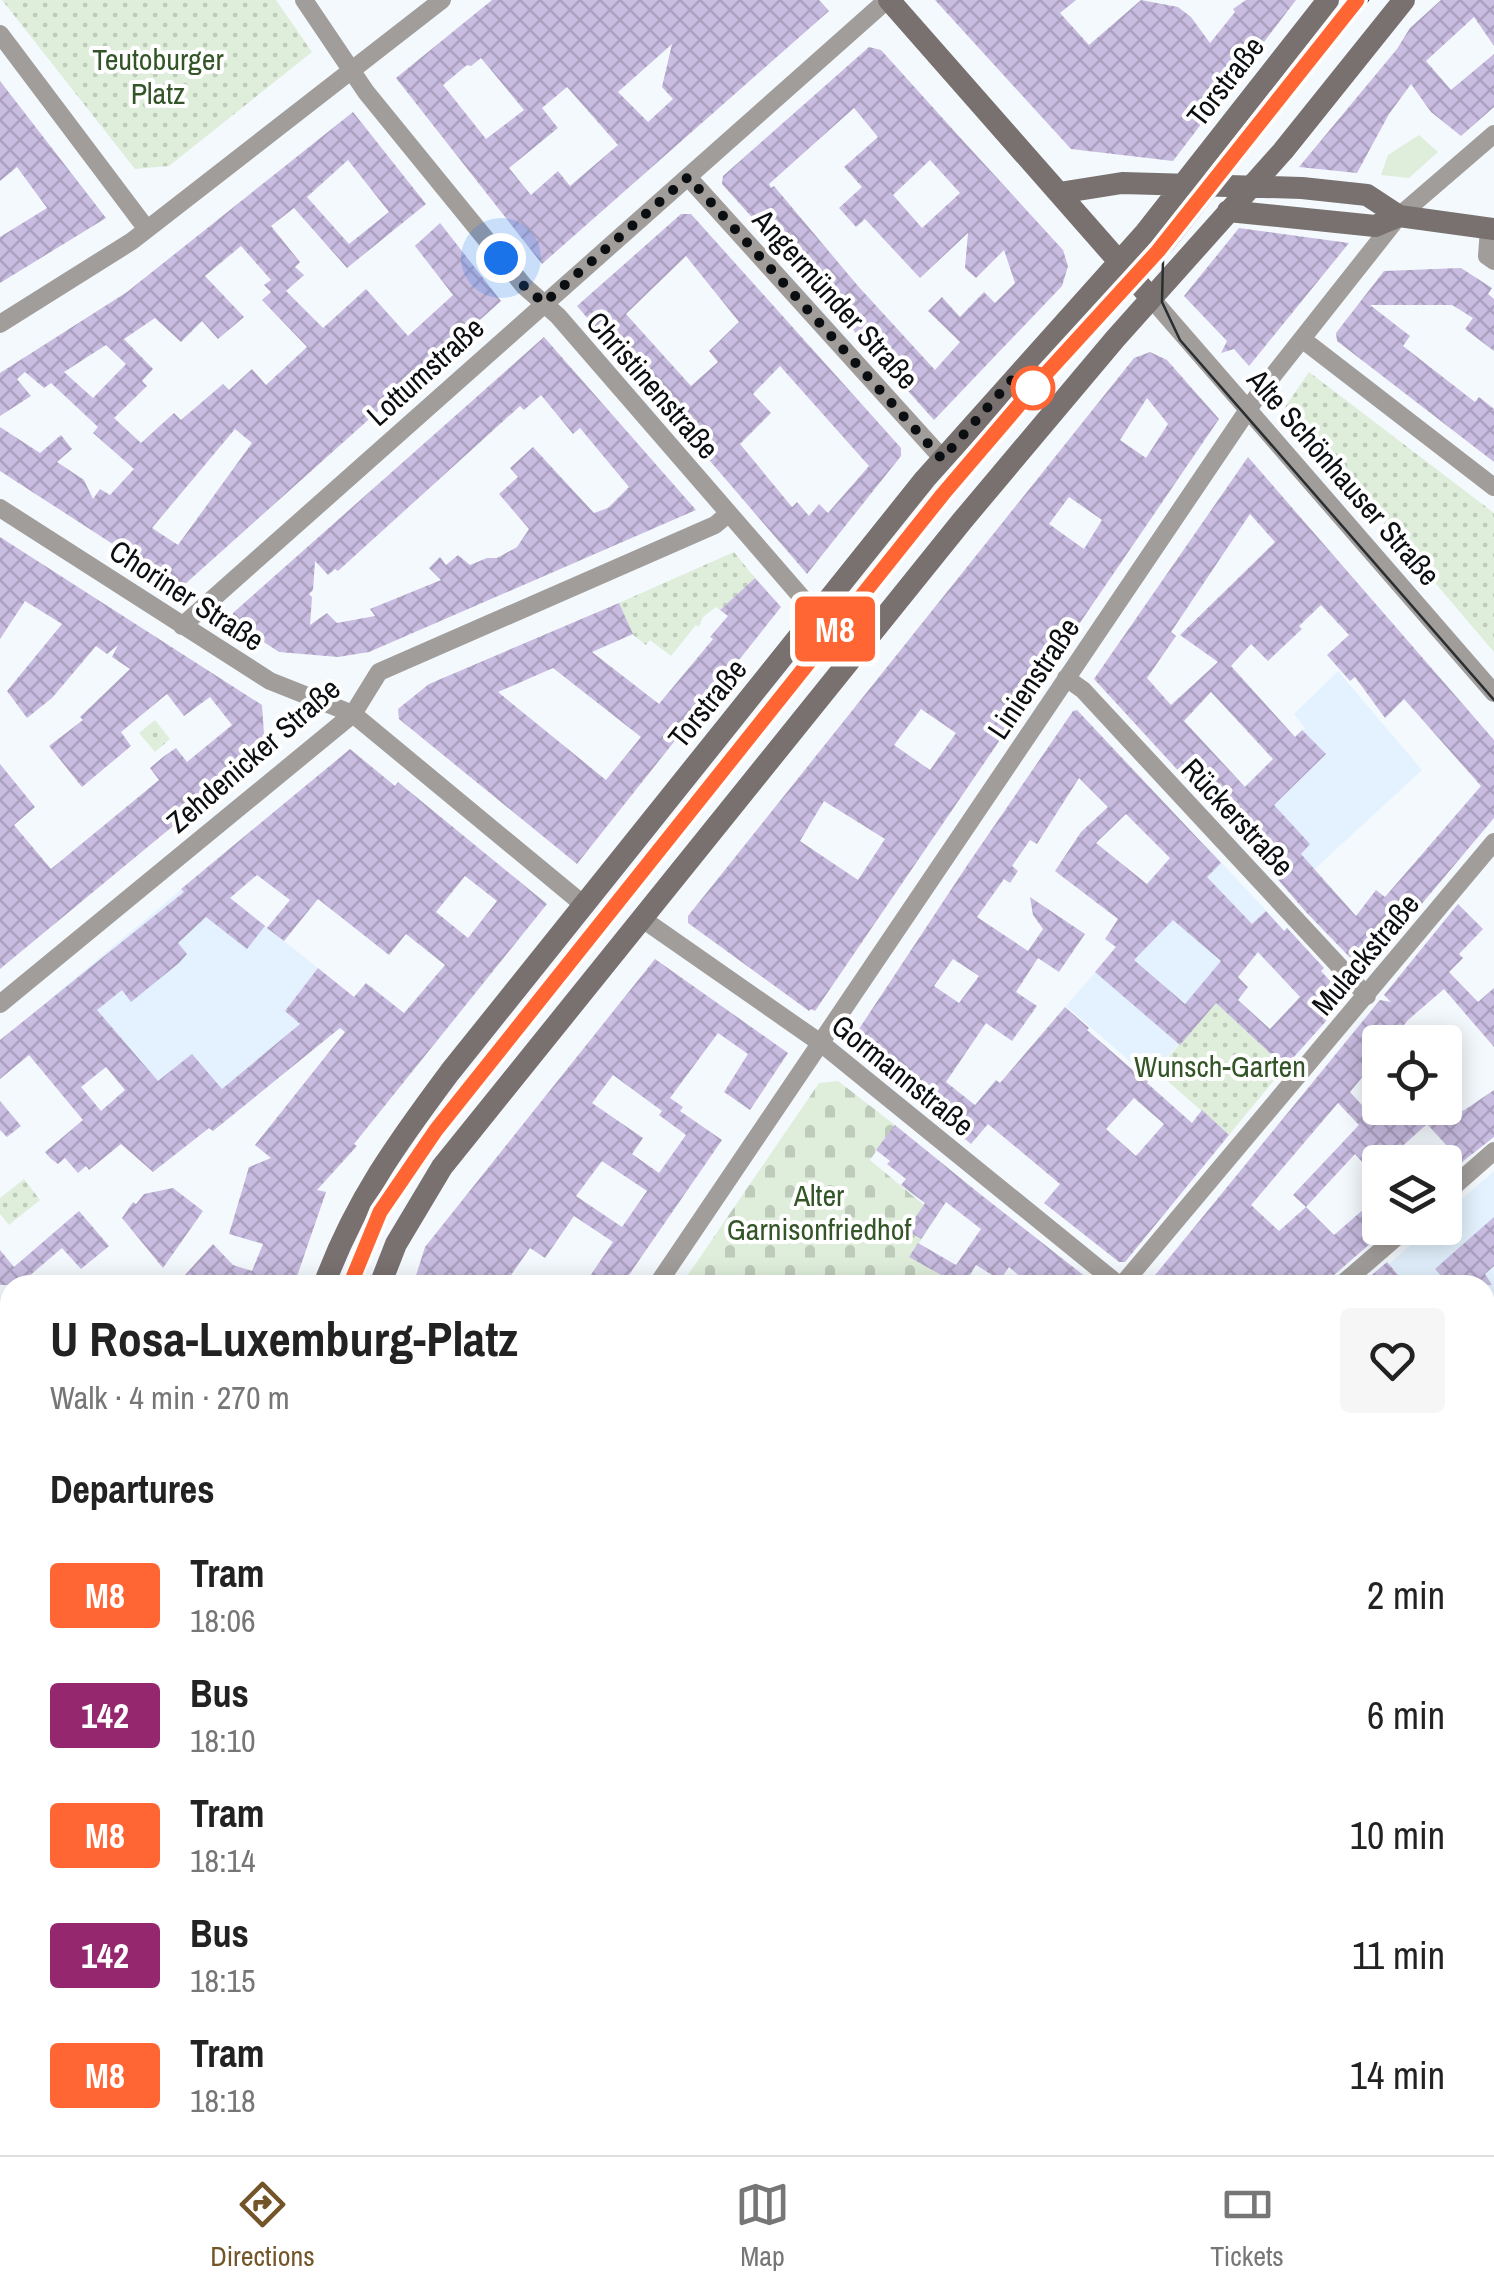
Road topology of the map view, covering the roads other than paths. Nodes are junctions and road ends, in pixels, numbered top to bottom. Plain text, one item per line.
1 (304, 0) edge
2 (442, 0) edge
3 (888, 0) edge
4 (1328, 0) edge
5 (1404, 0) edge
6 (0, 34) edge
7 (351, 70) junction
8 (1494, 134) edge
9 (688, 177) junction
10 (1183, 185) junction
11 (1252, 185) junction
12 (1059, 193) junction
13 (1228, 212) junction
14 (1399, 216) junction
15 (146, 228) junction
16 (1491, 229) edge
17 (1118, 262) junction
18 (1494, 262) edge
19 (1151, 298) junction
20 (544, 303) junction
21 (0, 324) edge
22 (1302, 338) junction
23 (1250, 411) junction
24 (942, 459) junction
25 (1494, 487) edge
26 (0, 508) edge
27 (728, 514) junction
28 (817, 614) junction
29 (182, 626) junction
30 (1066, 678) junction
31 (1494, 694) edge
32 (353, 714) junction
33 (1494, 842) edge
34 (584, 905) junction
35 (644, 920) junction
36 (1367, 996) junction
37 (0, 1004) edge
38 (822, 1044) junction
39 (1494, 1151) edge
40 (1462, 1179) edge
41 (1387, 1245) edge
42 (328, 1275) edge
43 (384, 1275) edge
44 (664, 1275) edge
45 (1109, 1275) edge
46 (1130, 1275) edge
47 (1353, 1275) edge

1 - 7 street, Christinenstraße
2 - 7 street
3 - 9 street, Lottumstraße
3 - 12 main road
4 - 10 main road, Torstraße
5 - 11 main road
6 - 15 street
7 - 15 street
7 - 20 street, Christinenstraße
8 - 14 street, Linienstraße
9 - 20 street, Lottumstraße
9 - 24 street, Angermünder Straße
10 - 11 main road
10 - 12 main road
10 - 17 main road, Torstraße
11 - 13 main road
11 - 14 main road
12 - 17 main road
13 - 14 main road
13 - 19 main road
14 - 16 main road
14 - 22 street, Linienstraße
15 - 21 street
16 - 18 street
17 - 19 main road
17 - 24 main road, Torstraße
19 - 23 street, Alte Schönhauser Straße
19 - 35 main road
20 - 27 street, Christinenstraße
20 - 29 street, Lottumstraße
22 - 23 street, Linienstraße
22 - 25 street
23 - 30 street, Linienstraße
23 - 31 street, Alte Schönhauser Straße
24 - 28 main road, Torstraße
26 - 29 street, Choriner Straße
27 - 28 street, Christinenstraße
27 - 32 street, Zehdenicker Straße
28 - 34 main road, Torstraße
29 - 32 street, Choriner Straße
30 - 36 street, Rückerstraße
30 - 38 street, Linienstraße
32 - 34 street
32 - 37 street, Zehdenicker Straße
33 - 36 street, Mulackstraße
34 - 42 main road, Torstraße
35 - 38 street, Gormannstraße
35 - 43 main road
36 - 46 street, Mulackstraße
38 - 44 street, Linienstraße
38 - 45 street, Gormannstraße
39 - 40 street
41 - 47 street

